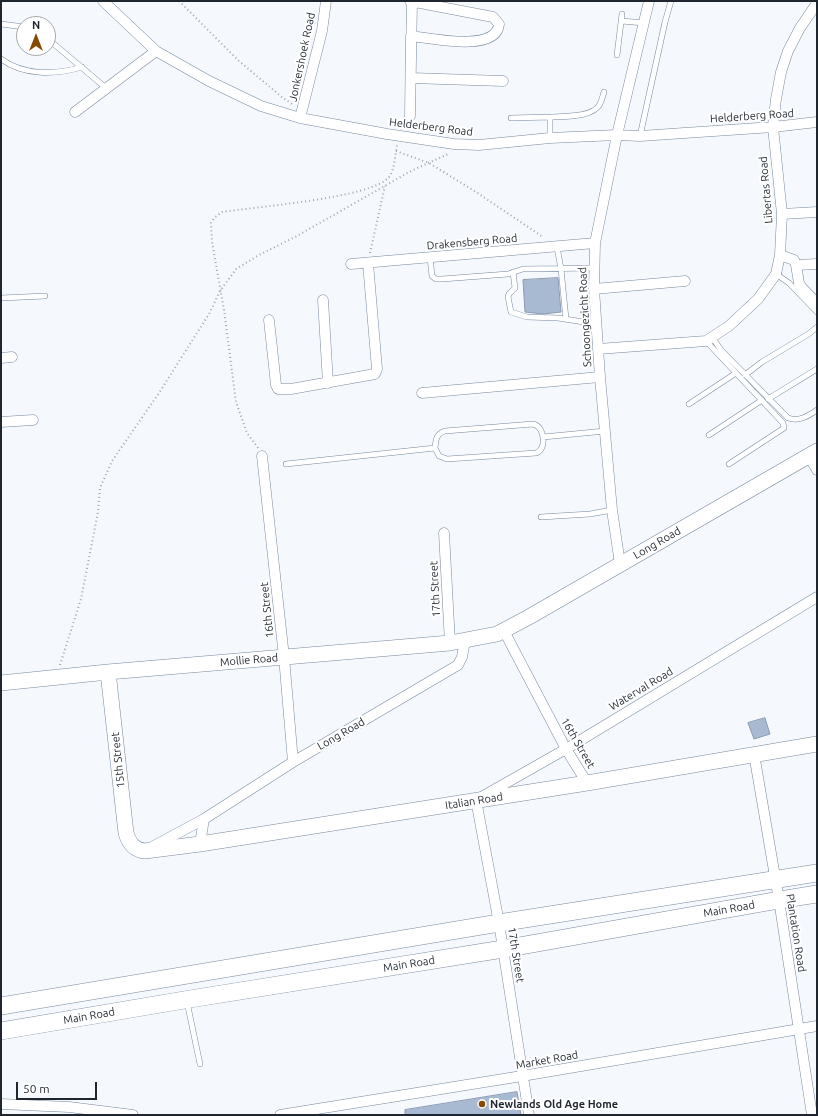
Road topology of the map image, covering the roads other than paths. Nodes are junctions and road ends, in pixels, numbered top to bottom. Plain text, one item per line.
1 (103, 1) edge
2 (326, 1) edge
3 (411, 1) edge
4 (650, 1) edge
5 (671, 1) edge
6 (817, 3) edge
7 (622, 14) dead end
8 (622, 21) junction
9 (644, 23) junction
10 (1, 24) edge
11 (16, 26) edge
12 (411, 36) junction
13 (56, 46) edge
14 (156, 51) junction
15 (617, 55) dead end
16 (1, 59) edge
17 (82, 67) junction
18 (410, 78) junction
19 (502, 81) dead end
20 (106, 88) junction
21 (604, 92) dead end
22 (75, 112) dead end
23 (301, 114) junction
24 (550, 117) junction
25 (511, 118) dead end
26 (817, 122) edge
27 (773, 127) junction
28 (617, 135) junction
29 (640, 136) junction
30 (550, 138) junction
31 (817, 212) edge
32 (782, 214) junction
33 (596, 243) junction
34 (557, 247) junction
35 (780, 255) junction
36 (430, 257) junction
37 (368, 263) junction
38 (352, 264) dead end
39 (817, 264) edge
40 (796, 265) junction
41 (594, 268) junction
42 (561, 269) junction
43 (513, 272) junction
44 (776, 274) junction
45 (685, 281) dead end
46 (594, 289) junction
47 (45, 296) dead end
48 (1, 298) edge
49 (323, 300) dead end
50 (817, 305) edge
51 (566, 319) junction
52 (269, 320) dead end
53 (597, 324) junction
54 (817, 327) edge
55 (709, 339) junction
56 (598, 349) junction
57 (12, 357) dead end
58 (1, 358) edge
59 (817, 369) edge
60 (736, 373) junction
61 (745, 375) junction
62 (600, 377) junction
63 (328, 383) junction
64 (422, 393) dead end
65 (768, 399) junction
66 (762, 400) junction
67 (689, 404) dead end
68 (817, 410) edge
69 (33, 420) dead end
70 (1, 422) edge
71 (605, 432) junction
72 (709, 435) dead end
73 (543, 437) junction
74 (434, 448) junction
75 (813, 453) edge
76 (262, 456) road end
77 (286, 464) dead end
78 (728, 464) dead end
79 (817, 470) edge
80 (612, 510) junction
81 (541, 517) dead end
82 (444, 532) dead end
83 (620, 564) junction
84 (817, 597) edge
85 (501, 632) junction
86 (458, 642) junction
87 (284, 657) junction
88 (108, 672) junction
89 (1, 683) edge
90 (817, 744) edge
91 (566, 749) junction
92 (754, 754) junction
93 (293, 762) junction
94 (587, 783) junction
95 (476, 800) junction
96 (204, 819) junction
97 (200, 844) junction
98 (139, 848) junction
99 (817, 872) edge
100 (775, 879) junction
101 (817, 894) edge
102 (779, 900) junction
103 (499, 923) junction
104 (503, 949) junction
105 (186, 1000) junction
106 (1, 1006) edge
107 (817, 1026) edge
108 (799, 1029) junction
109 (1, 1031) edge
110 (200, 1064) dead end
111 (522, 1076) junction
112 (1, 1104) edge
113 (133, 1115) edge
114 (280, 1115) edge
115 (528, 1115) edge
116 (812, 1115) edge

1 - 14 street, Helderberg Road
2 - 23 street, Jonkershoek Road
3 - 12 street
3 - 12 street
4 - 9 street, Schoongezicht Road
5 - 29 lane
6 - 27 street, Libertas Road
7 - 8 lane
8 - 9 lane
8 - 15 lane
9 - 28 street, Schoongezicht Road
10 - 11 lane
12 - 18 street
12 - 18 street
13 - 17 lane
14 - 20 street
14 - 23 street, Helderberg Road
16 - 17 lane
17 - 20 lane
18 - 19 street
20 - 22 street
21 - 24 lane
23 - 30 street, Helderberg Road
24 - 25 lane
24 - 30 lane
26 - 27 street, Helderberg Road
27 - 29 street, Helderberg Road
27 - 32 street, Libertas Road
28 - 29 street, Helderberg Road
28 - 30 street, Helderberg Road
28 - 33 street, Schoongezicht Road
31 - 32 street
32 - 35 street, Libertas Road
33 - 34 street, Drakensberg Road
33 - 41 street, Schoongezicht Road
34 - 36 street, Drakensberg Road
34 - 42 lane
35 - 40 street
35 - 44 street, Libertas Road
36 - 37 street, Drakensberg Road
36 - 43 lane
37 - 38 street, Drakensberg Road
37 - 63 street
39 - 40 street
40 - 50 street
41 - 42 lane
41 - 46 street, Schoongezicht Road
42 - 43 lane
42 - 51 lane
43 - 51 lane
44 - 50 lane
44 - 55 street, Libertas Road
45 - 46 street
46 - 53 street, Schoongezicht Road
47 - 48 lane
49 - 63 street
51 - 53 lane
52 - 63 street
53 - 56 street, Schoongezicht Road
54 - 61 lane
55 - 56 street, Libertas Road
55 - 60 lane
55 - 61 lane
56 - 62 street, Schoongezicht Road
57 - 58 street
59 - 65 lane
60 - 66 lane
60 - 67 lane
61 - 65 lane
62 - 64 street
62 - 71 street, Schoongezicht Road
65 - 68 lane
66 - 72 lane
66 - 78 lane
69 - 70 street
71 - 73 lane
71 - 80 street, Schoongezicht Road
73 - 74 lane
73 - 74 lane
74 - 77 lane
75 - 79 street
75 - 83 street, Long Road
76 - 87 street, 16th Street
80 - 81 lane
80 - 83 street, Schoongezicht Road
82 - 86 street, 17th Street
83 - 85 street, Long Road
84 - 91 street, Waterval Road
85 - 86 street, Mollie Road
85 - 91 street, 16th Street
86 - 87 street, Mollie Road
86 - 93 street, Long Road
87 - 88 street, Mollie Road
87 - 93 street, 16th Street
88 - 89 street, Mollie Road
88 - 98 street, 15th Street
90 - 92 street, Italian Road
91 - 94 street, 16th Street
91 - 95 street, Waterval Road
92 - 94 street, Italian Road
92 - 100 street, Plantation Road
93 - 96 street, Long Road
94 - 95 street, Italian Road
95 - 97 street, Italian Road
95 - 103 street, 17th Street
96 - 97 street
96 - 98 street, Long Road
97 - 98 street, Italian Road
99 - 100 main road, Main Road
100 - 102 street, Plantation Road
100 - 103 main road, Main Road
101 - 102 main road, Main Road
102 - 104 main road, Main Road
102 - 108 street, Plantation Road
103 - 104 street, 17th Street
103 - 106 main road, Main Road
104 - 105 main road, Main Road
104 - 111 street, 17th Street
105 - 109 main road, Main Road
105 - 110 lane
107 - 108 street, Market Road
108 - 111 street, Market Road
108 - 116 street, Plantation Road
111 - 114 street, Market Road
111 - 115 street, 17th Street
112 - 113 street

